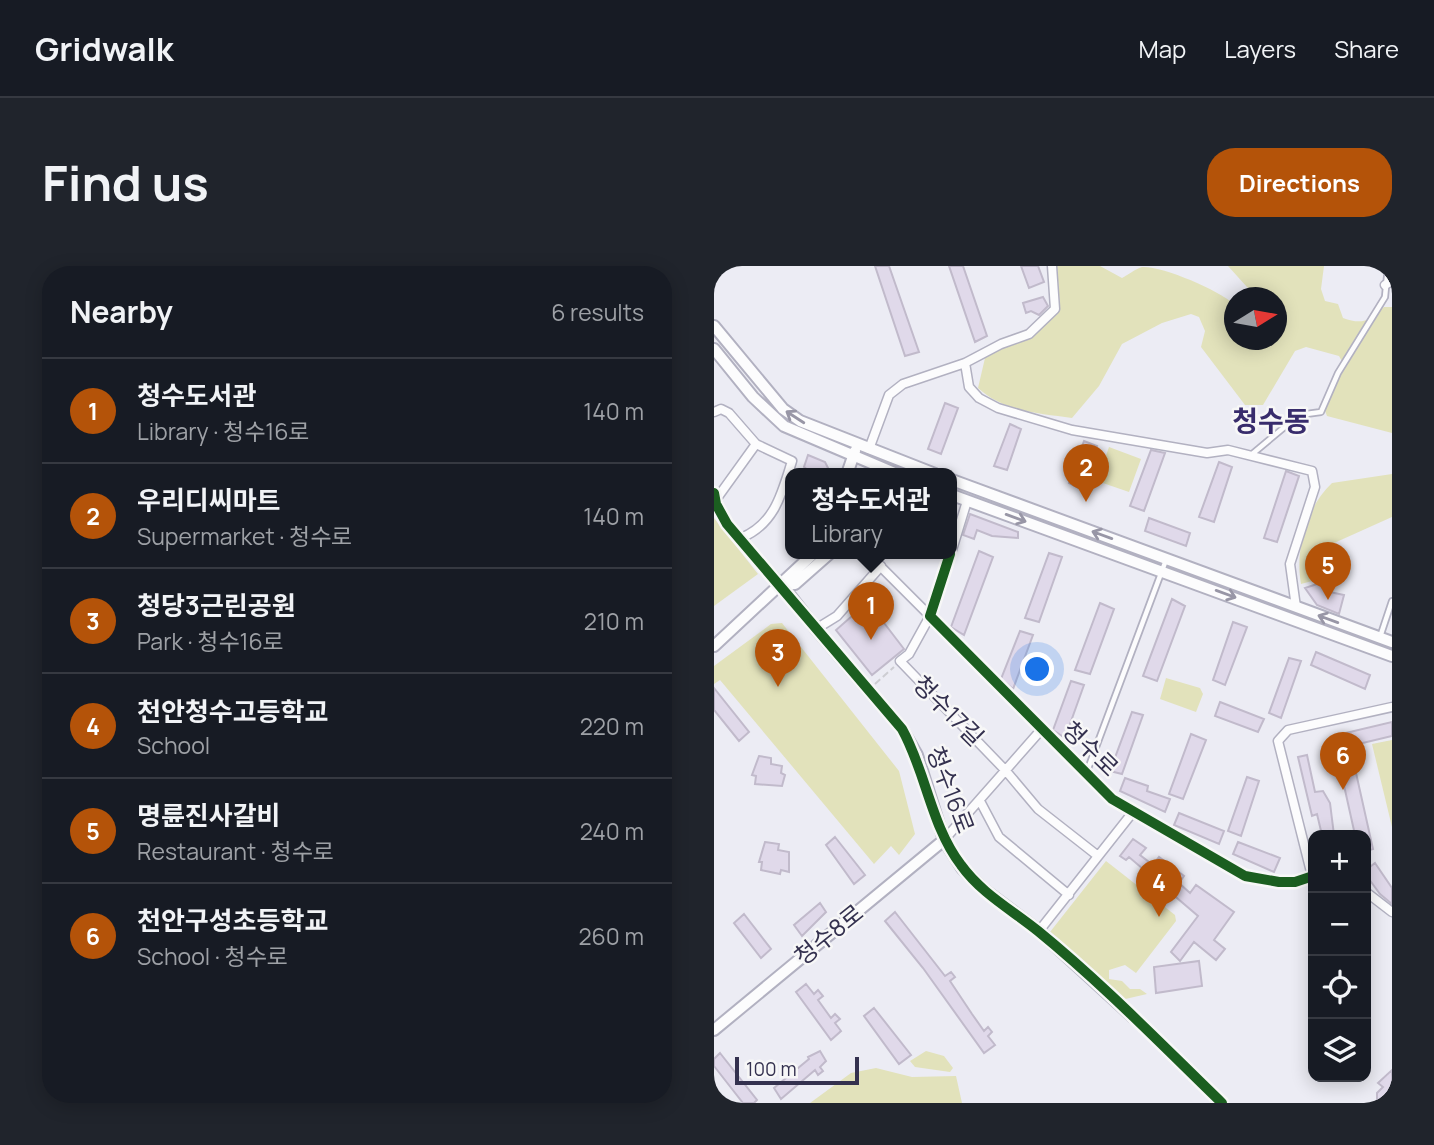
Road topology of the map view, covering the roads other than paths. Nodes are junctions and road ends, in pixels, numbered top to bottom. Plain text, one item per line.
1 (1052, 266) edge
2 (1388, 266) edge
3 (1389, 283) edge
4 (714, 326) edge
5 (714, 349) edge
6 (965, 363) junction
7 (714, 412) edge
8 (874, 434) junction
9 (756, 444) junction
10 (857, 445) junction
11 (869, 449) junction
12 (1251, 455) junction
13 (853, 457) junction
14 (865, 461) junction
15 (789, 468) edge
16 (849, 468) edge
17 (863, 468) edge
18 (882, 468) edge
19 (919, 468) edge
20 (785, 480) edge
21 (957, 482) edge
22 (715, 497) edge
23 (957, 497) edge
24 (967, 501) junction
25 (957, 533) edge
26 (741, 538) junction
27 (808, 559) edge
28 (823, 559) edge
29 (873, 559) edge
30 (949, 559) edge
31 (1164, 565) junction
32 (881, 566) junction
33 (782, 585) junction
34 (1392, 601) edge
35 (1296, 607) junction
36 (930, 616) junction
37 (816, 629) junction
38 (1380, 638) junction
39 (1392, 642) edge
40 (714, 646) edge
41 (1392, 656) edge
42 (1392, 707) edge
43 (1041, 730) junction
44 (1006, 771) junction
45 (1086, 774) junction
46 (980, 801) junction
47 (1133, 812) junction
48 (944, 840) junction
49 (1098, 856) junction
50 (1308, 860) edge
51 (1308, 877) edge
52 (1367, 893) edge
53 (1069, 895) junction
54 (1392, 912) edge
55 (1039, 932) junction
56 (1133, 1017) tunnel mouth
57 (714, 1030) edge

1 - 6 street
2 - 3 lane
3 - 12 lane
10 -> 4 street
5 - 13 street
6 - 8 street
6 - 12 street
7 - 9 street
8 - 10 street
8 - 11 street
9 - 15 street
9 - 22 street
10 - 11 street
10 - 13 street
11 - 14 street
11 - 19 street
12 - 35 street
13 - 14 street
13 - 16 street
14 - 17 street
14 - 18 street
20 - 26 street
31 -> 21 street
22 - 26 street
23 - 24 street
24 - 25 street
24 -> 31 street
26 - 33 street
27 - 33 street
28 - 33 street
29 - 32 street, 청수로
30 - 36 street
31 - 35 street
31 -> 41 street
31 - 45 lane
32 - 36 street, 청수로
32 - 37 street
33 - 37 street, 청수16로
33 - 40 street
34 - 38 lane
38 -> 35 street
36 - 43 street, 청수로
36 - 44 street, 청수17길
37 - 48 street, 청수16로
38 - 39 street
42 - 50 street, 청수로
43 - 44 street
43 - 45 street, 청수로
44 - 46 street
44 - 49 street, 청수17길
45 - 47 street, 청수로
46 - 48 street
46 - 53 street
47 - 49 street
47 - 51 street, 청수로
48 - 55 street, 청수16로
48 - 57 street, 청수8로
49 - 53 street
52 - 54 street
53 - 55 street
55 - 56 street, 청수16로

